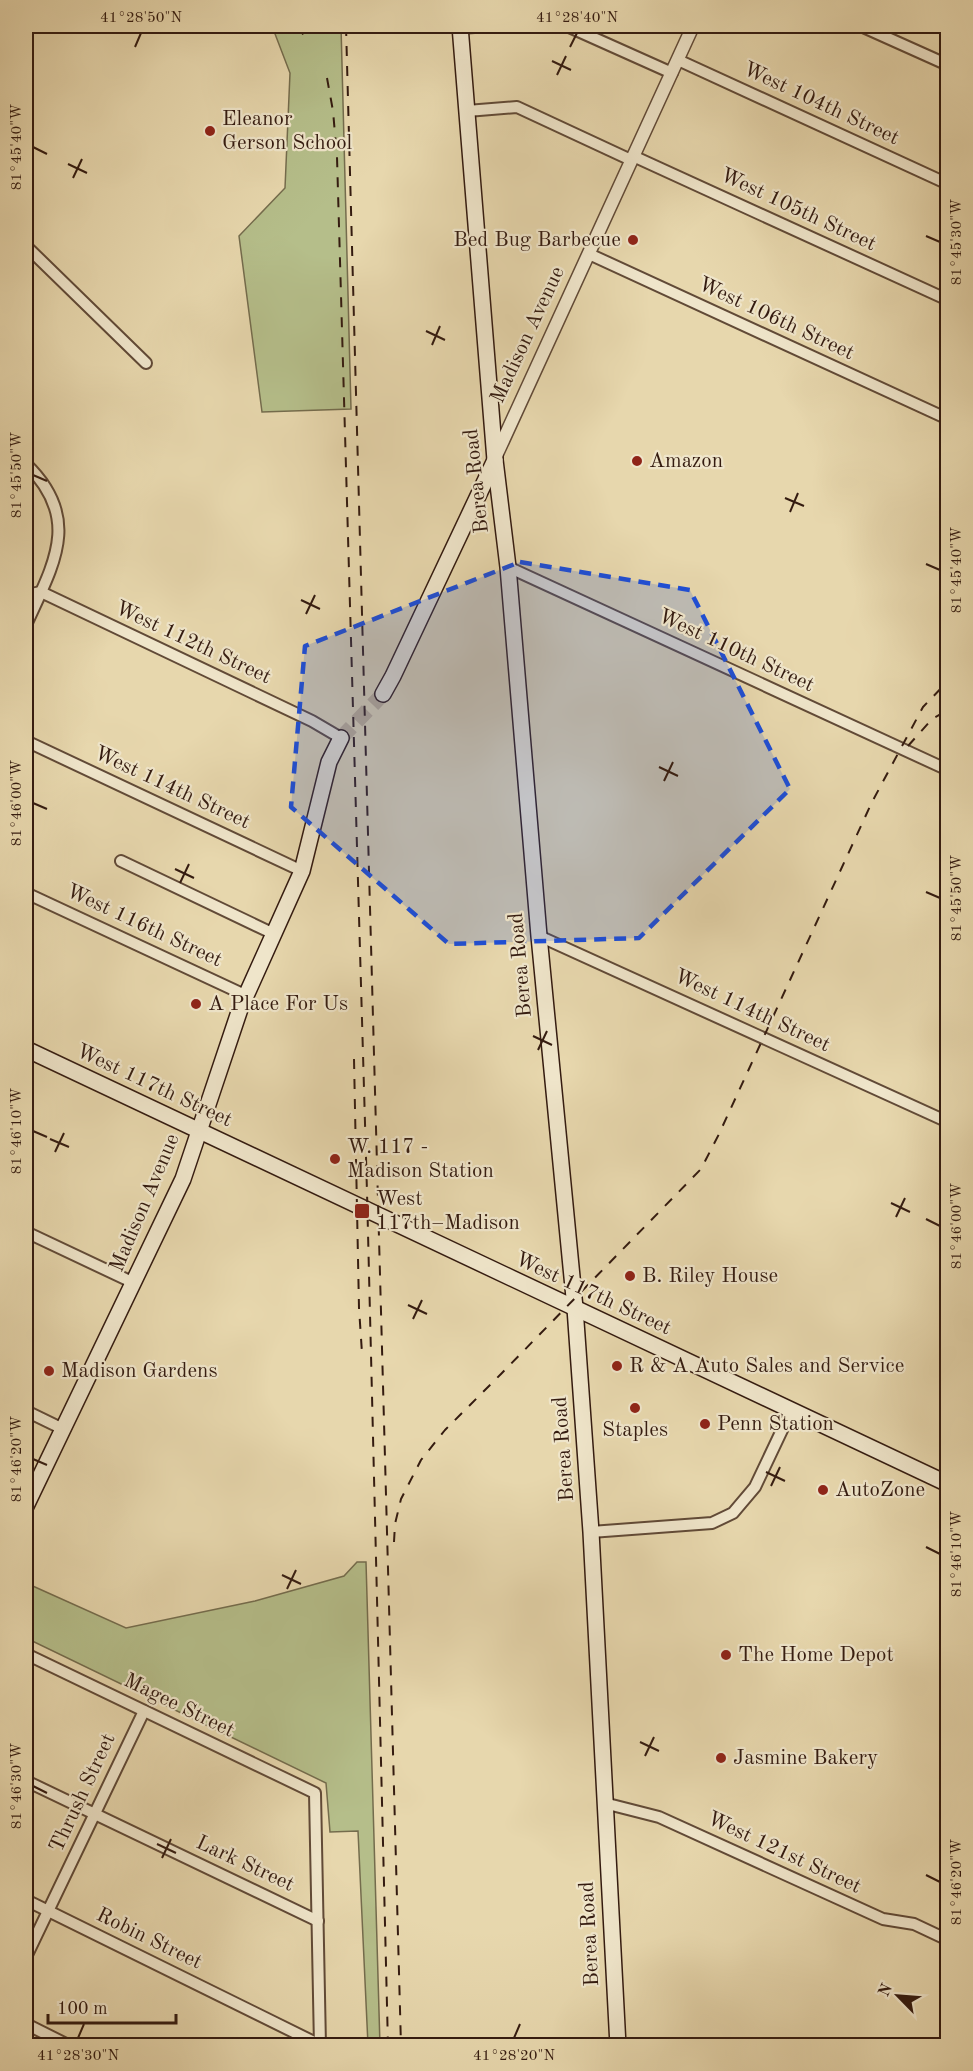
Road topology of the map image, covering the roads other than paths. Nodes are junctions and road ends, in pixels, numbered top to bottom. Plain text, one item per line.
1 (489, 26) edge
2 (567, 26) edge
3 (693, 26) edge
4 (861, 26) edge
5 (460, 27) edge
6 (678, 60) junction
7 (948, 65) edge
8 (672, 73) junction
9 (467, 111) junction
10 (632, 158) junction
11 (948, 184) edge
12 (26, 246) edge
13 (589, 254) junction
14 (948, 300) edge
15 (146, 363) dead end
16 (948, 419) edge
17 (495, 460) junction
18 (26, 464) edge
19 (508, 567) junction
20 (41, 592) junction
21 (26, 595) edge
22 (26, 625) edge
23 (383, 694) tunnel mouth
24 (341, 738) joint
25 (26, 741) edge
26 (948, 770) edge
27 (122, 861) dead end
28 (302, 871) junction
29 (26, 892) edge
30 (274, 934) junction
31 (539, 936) junction
32 (247, 996) junction
33 (26, 1049) edge
34 (948, 1122) edge
35 (199, 1131) junction
36 (26, 1232) edge
37 (134, 1283) junction
38 (575, 1308) junction
39 (791, 1411) junction
40 (26, 1412) edge
41 (63, 1429) junction
42 (948, 1484) edge
43 (26, 1506) edge
44 (591, 1532) junction
45 (26, 1654) edge
46 (144, 1711) junction
47 (26, 1781) edge
48 (604, 1803) junction
49 (95, 1814) junction
50 (26, 1900) edge
51 (48, 1911) junction
52 (318, 1921) junction
53 (948, 1940) edge
54 (26, 1957) edge
55 (26, 2024) edge
56 (320, 2045) edge
57 (70, 2046) edge
58 (618, 2046) edge

1 - 5 street
2 - 8 street
3 - 6 street, Madison Avenue
4 - 7 street
5 - 9 main road, Berea Road
6 - 8 street, Madison Avenue
6 - 11 street, West 104th Street
8 - 10 street, Madison Avenue
9 - 10 street, West 105th Street
9 - 17 main road, Berea Road
10 - 13 street, Madison Avenue
10 - 14 street, West 105th Street
12 - 15 street
13 - 16 street, West 106th Street
13 - 17 street, Madison Avenue
17 - 19 main road, Berea Road
17 - 23 main road, Madison Avenue
18 - 20 street
19 - 26 street, West 110th Street
19 - 31 main road, Berea Road
20 - 21 street
20 - 22 street
20 - 24 street, West 112th Street
24 - 28 main road, Madison Avenue
25 - 28 street, West 114th Street
27 - 30 street
28 - 30 main road, Madison Avenue
29 - 32 street, West 116th Street
30 - 32 main road, Madison Avenue
31 - 34 street, West 114th Street
31 - 38 main road, Berea Road
32 - 35 main road, Madison Avenue
33 - 35 main road, West 117th Street
35 - 37 main road, Madison Avenue
35 - 38 main road, West 117th Street
36 - 37 street
37 - 41 main road, Madison Avenue
38 - 39 main road, West 117th Street
38 - 44 main road, Berea Road
39 - 42 main road, West 117th Street
39 - 44 street
40 - 41 street
41 - 43 main road, Madison Avenue
44 - 48 main road, Berea Road
45 - 46 street, Magee Street
46 - 49 street, Thrush Street
46 - 52 street, Magee Street
47 - 49 street, Lark Street
48 - 53 street, West 121st Street
48 - 58 main road, Berea Road
49 - 51 street, Thrush Street
49 - 52 street, Lark Street
50 - 51 street, Robin Street
51 - 54 street, Thrush Street
51 - 56 street, Robin Street
52 - 56 street
55 - 57 street

